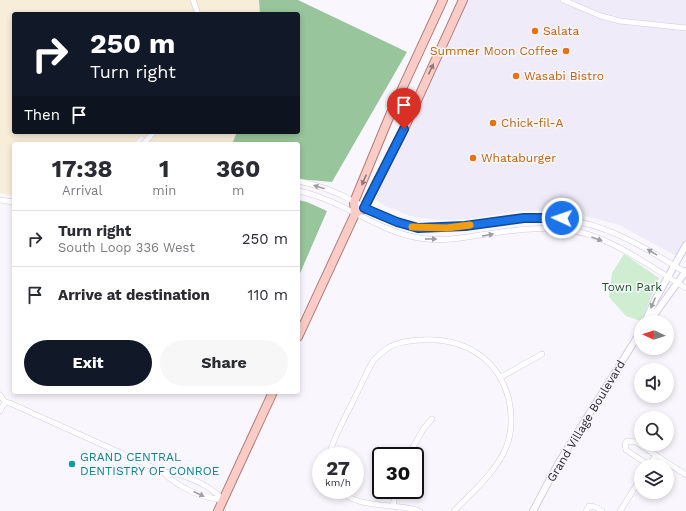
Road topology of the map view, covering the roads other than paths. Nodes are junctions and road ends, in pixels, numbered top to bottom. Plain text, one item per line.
1 (193, 0) edge
2 (443, 0) edge
3 (463, 0) edge
4 (563, 0) edge
5 (197, 12) edge
6 (686, 28) edge
7 (152, 134) edge
8 (145, 142) edge
9 (300, 182) edge
10 (300, 192) edge
11 (0, 200) edge
12 (12, 202) edge
13 (354, 202) junction
14 (364, 208) junction
15 (355, 214) junction
16 (686, 245) edge
17 (675, 266) junction
18 (686, 272) edge
19 (668, 277) junction
20 (678, 283) junction
21 (686, 288) edge
22 (648, 315) edge
23 (654, 315) edge
24 (300, 332) edge
25 (634, 342) edge
26 (542, 354) dead end
27 (501, 377) junction
28 (271, 394) edge
29 (0, 395) edge
30 (5, 402) junction
31 (0, 411) edge
32 (432, 419) dead end
33 (332, 447) edge
34 (413, 447) edge
35 (656, 454) junction
36 (640, 459) edge
37 (653, 459) edge
38 (163, 472) junction
39 (686, 475) edge
40 (634, 489) edge
41 (353, 499) edge
42 (394, 499) edge
43 (223, 500) junction
44 (393, 506) junction
45 (218, 511) edge
46 (420, 511) edge
47 (454, 511) edge
48 (533, 511) edge
49 (586, 511) edge
50 (602, 511) edge
51 (620, 511) edge

1 - 5 street
2 -> 13 main road
14 -> 3 main road
4 - 6 street
7 - 8 street
13 -> 9 street
10 - 15 street
11 - 12 street
13 - 14 street
13 - 15 main road
14 - 15 main road
17 -> 14 street
15 -> 19 street
15 - 24 main road
16 - 17 street
17 - 18 street
17 - 19 street
18 - 20 street
19 - 20 street
19 -> 22 street
20 - 21 street
20 - 23 street
25 - 48 street, Grand Village Boulevard
26 - 27 street
27 - 33 street
27 - 47 street
28 - 43 main road
29 - 30 street
30 - 31 street
30 - 38 street
32 - 34 street
35 - 36 street
35 - 37 street
35 - 39 street
38 -> 43 street
38 - 43 street
40 - 51 street
41 - 44 street
42 - 44 street
43 - 45 main road
44 - 46 street
49 - 50 street

